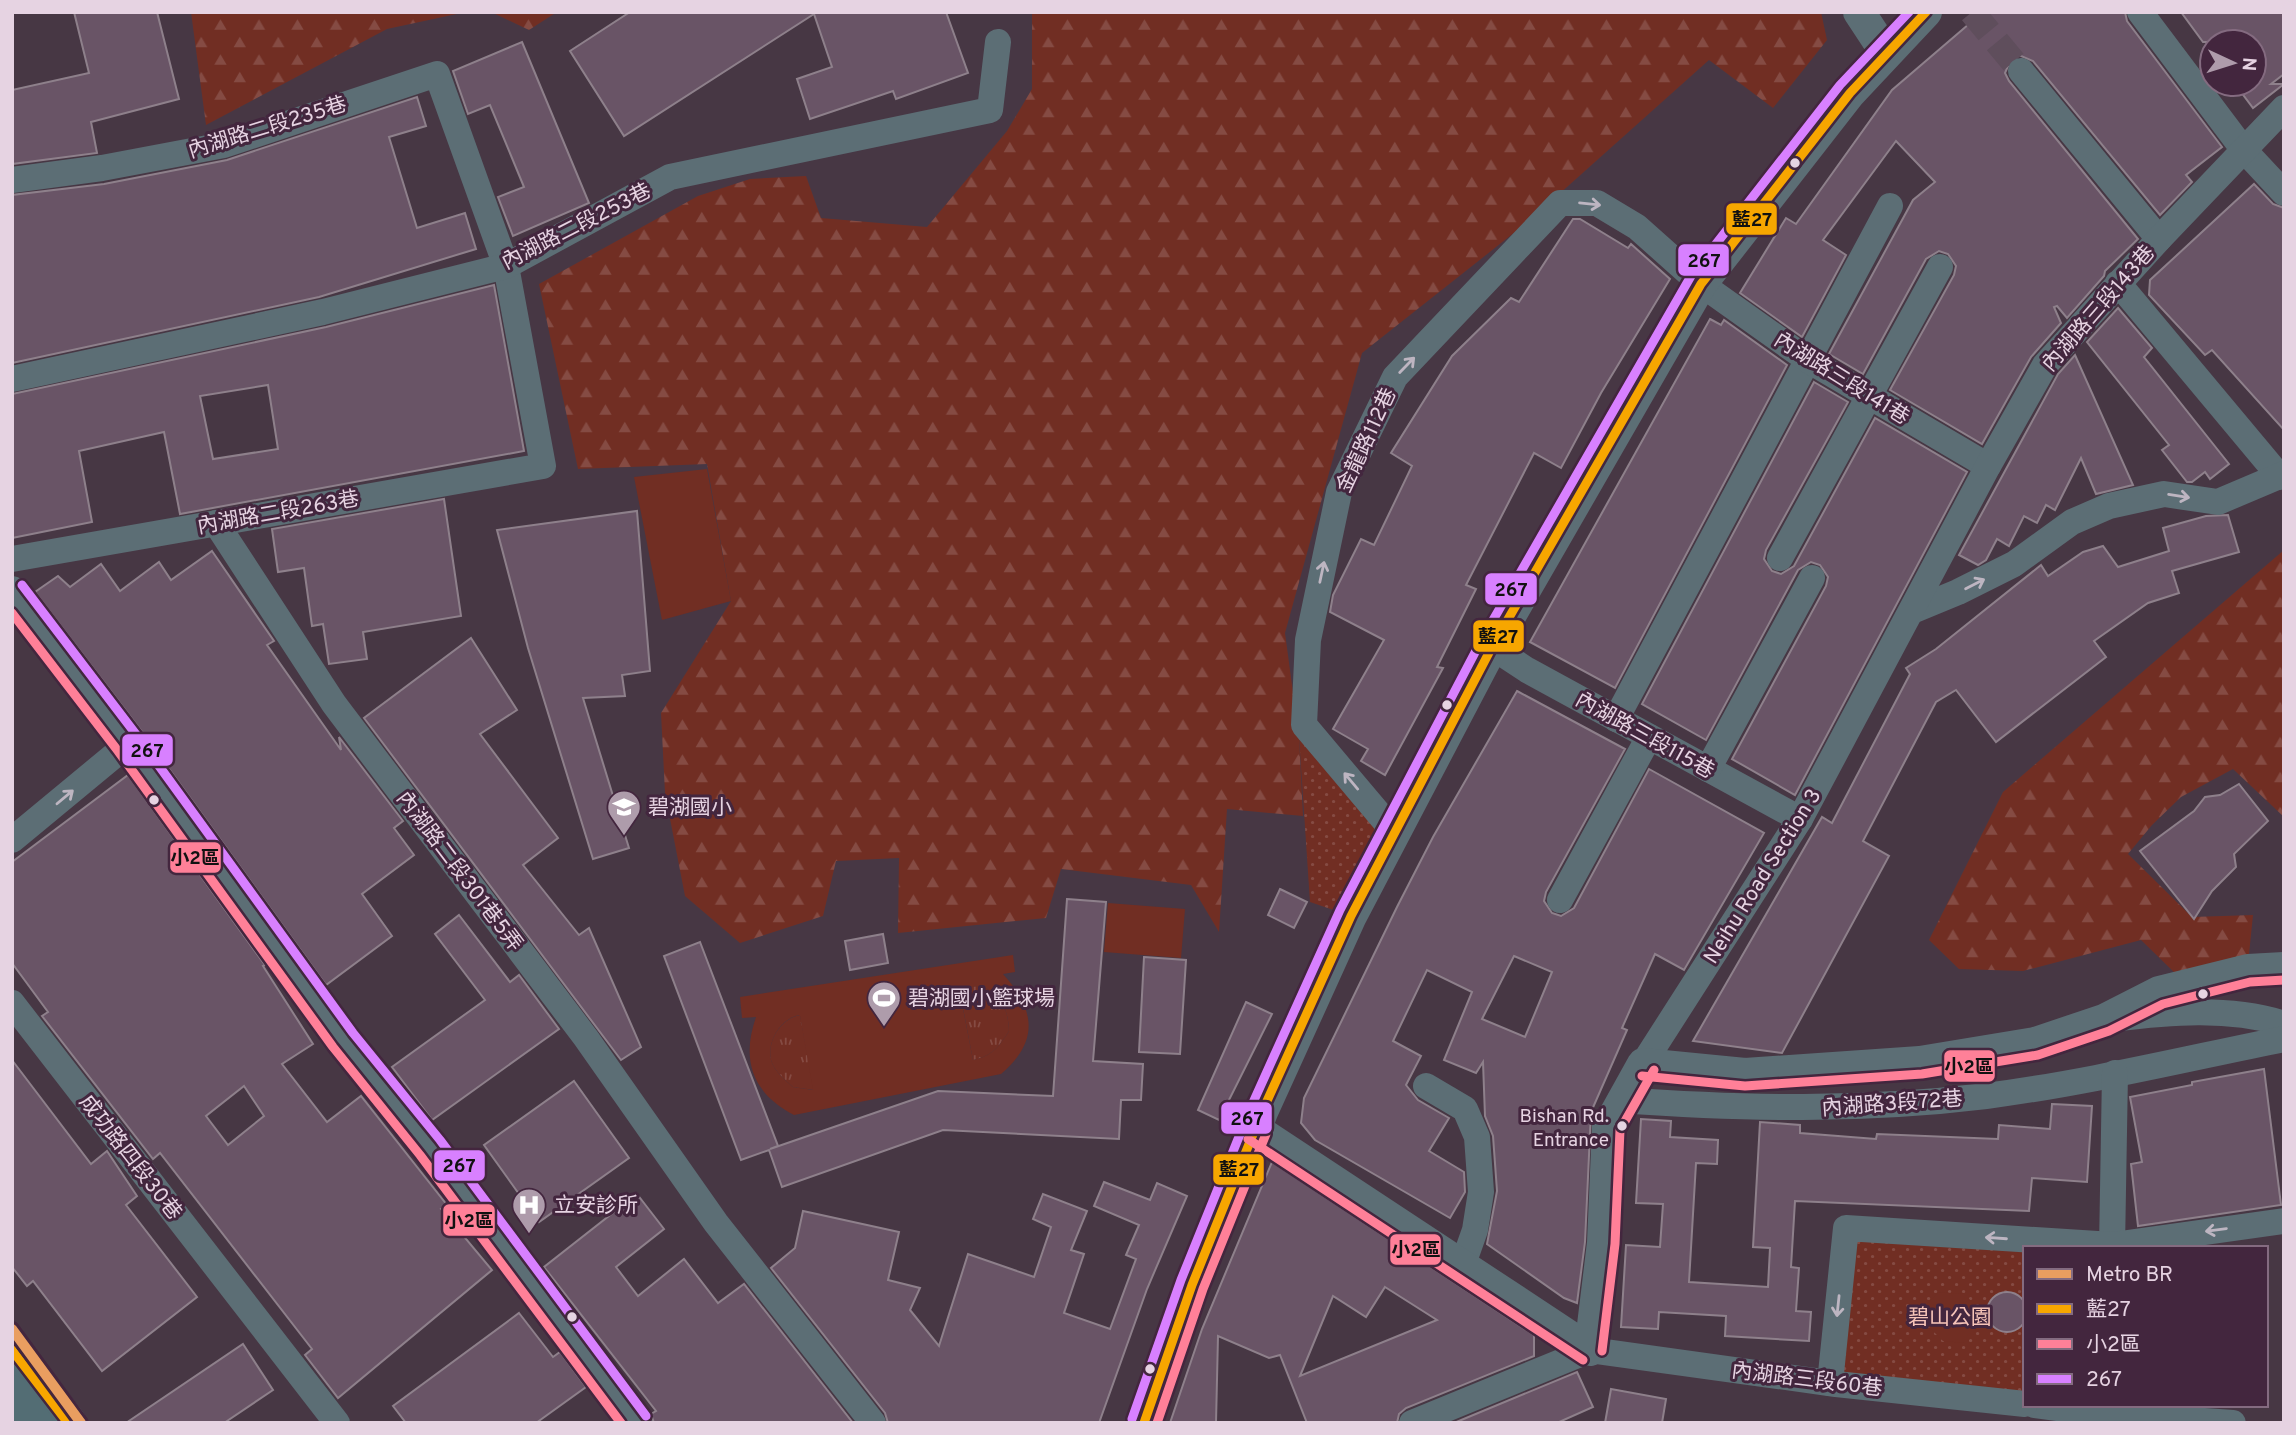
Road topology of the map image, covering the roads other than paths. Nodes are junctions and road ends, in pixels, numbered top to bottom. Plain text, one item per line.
1 (1859, 12) edge
2 (1926, 12) edge
3 (2140, 12) edge
4 (998, 42) dead end
5 (1886, 52) junction
6 (2021, 71) tunnel mouth
7 (2284, 107) edge
8 (2243, 149) junction
9 (12, 180) edge
10 (2284, 194) edge
11 (1890, 206) dead end
12 (2158, 239) junction
13 (506, 266) junction
14 (1940, 267) dead end
15 (2118, 283) junction
16 (1701, 284) junction
17 (1808, 360) junction
18 (12, 379) edge
19 (1870, 396) junction
20 (1988, 466) junction
21 (2282, 475) edge
22 (216, 523) junction
23 (1780, 558) dead end
24 (12, 559) edge
25 (1812, 578) dead end
26 (12, 592) edge
27 (1912, 611) junction
28 (1492, 647) junction
29 (1616, 719) junction
30 (1649, 737) junction
31 (128, 744) junction
32 (1708, 769) junction
33 (1800, 819) junction
34 (1395, 833) junction
35 (12, 840) edge
36 (1560, 900) dead end
37 (2284, 968) edge
38 (12, 1003) edge
39 (2104, 1020) junction
40 (2284, 1027) edge
41 (2284, 1039) edge
42 (1643, 1064) junction
43 (2115, 1073) junction
44 (1426, 1086) dead end
45 (1620, 1100) junction
46 (1255, 1129) junction
47 (2284, 1221) edge
48 (2113, 1246) edge
49 (1463, 1264) junction
50 (12, 1350) edge
51 (1590, 1350) junction
52 (1830, 1383) junction
53 (12, 1394) edge
54 (2023, 1404) edge
55 (2050, 1407) edge
56 (2104, 1414) edge
57 (34, 1423) edge
58 (68, 1423) edge
59 (337, 1423) edge
60 (636, 1423) edge
61 (873, 1423) edge
62 (1144, 1423) edge
63 (1412, 1423) edge
64 (2233, 1423) edge

1 - 5 street
2 - 5 street
3 - 8 street
4 - 13 street, 內湖路二段253巷
5 - 16 street
6 - 12 street
7 - 8 street, 內湖路三段143巷
8 - 10 street
8 - 12 street, 內湖路三段143巷
9 - 13 street, 內湖路二段235巷
11 - 17 street
12 - 15 street, 內湖路三段143巷
13 - 18 street, 內湖路二段253巷
13 - 22 street, 內湖路二段263巷
14 - 19 street
15 - 20 street, 內湖路三段143巷
15 - 21 street
16 - 17 street, 內湖路三段141巷
16 - 28 street
34 -> 16 street, 金龍路112巷
17 - 19 street, 內湖路三段141巷
17 - 29 street
19 - 20 street, 內湖路三段141巷
19 - 23 street
20 - 27 street, 內湖路三段143巷
27 -> 21 street
22 - 24 street, 內湖路二段263巷
22 - 61 street, 內湖路二段301巷5弄
25 - 32 street
26 - 31 street
27 - 33 street, Neihu Road Section 3
28 - 29 street, 內湖路三段115巷
28 - 34 street
29 - 30 street, 內湖路三段115巷
30 - 32 street, 內湖路三段115巷
30 - 36 street
35 -> 31 street
31 - 60 street
32 - 33 street, 內湖路三段115巷
33 - 42 street, Neihu Road Section 3
34 - 46 street
37 - 39 street
38 - 59 street, 成功路四段30巷
39 - 40 street
39 - 42 street
41 - 43 street, 內湖路3段72巷
42 - 45 street, Neihu Road Section 3
43 - 45 street, 內湖路3段72巷
43 - 48 street
44 - 49 street
45 - 51 street, Neihu Road Section 3
46 - 49 street
46 - 62 street
47 -> 48 street
48 -> 52 street
49 - 51 street
50 - 58 main road
51 - 52 street, 內湖路三段60巷
51 - 63 street
52 - 54 street, 內湖路三段60巷
53 - 57 main road
55 - 56 street
56 - 64 street

